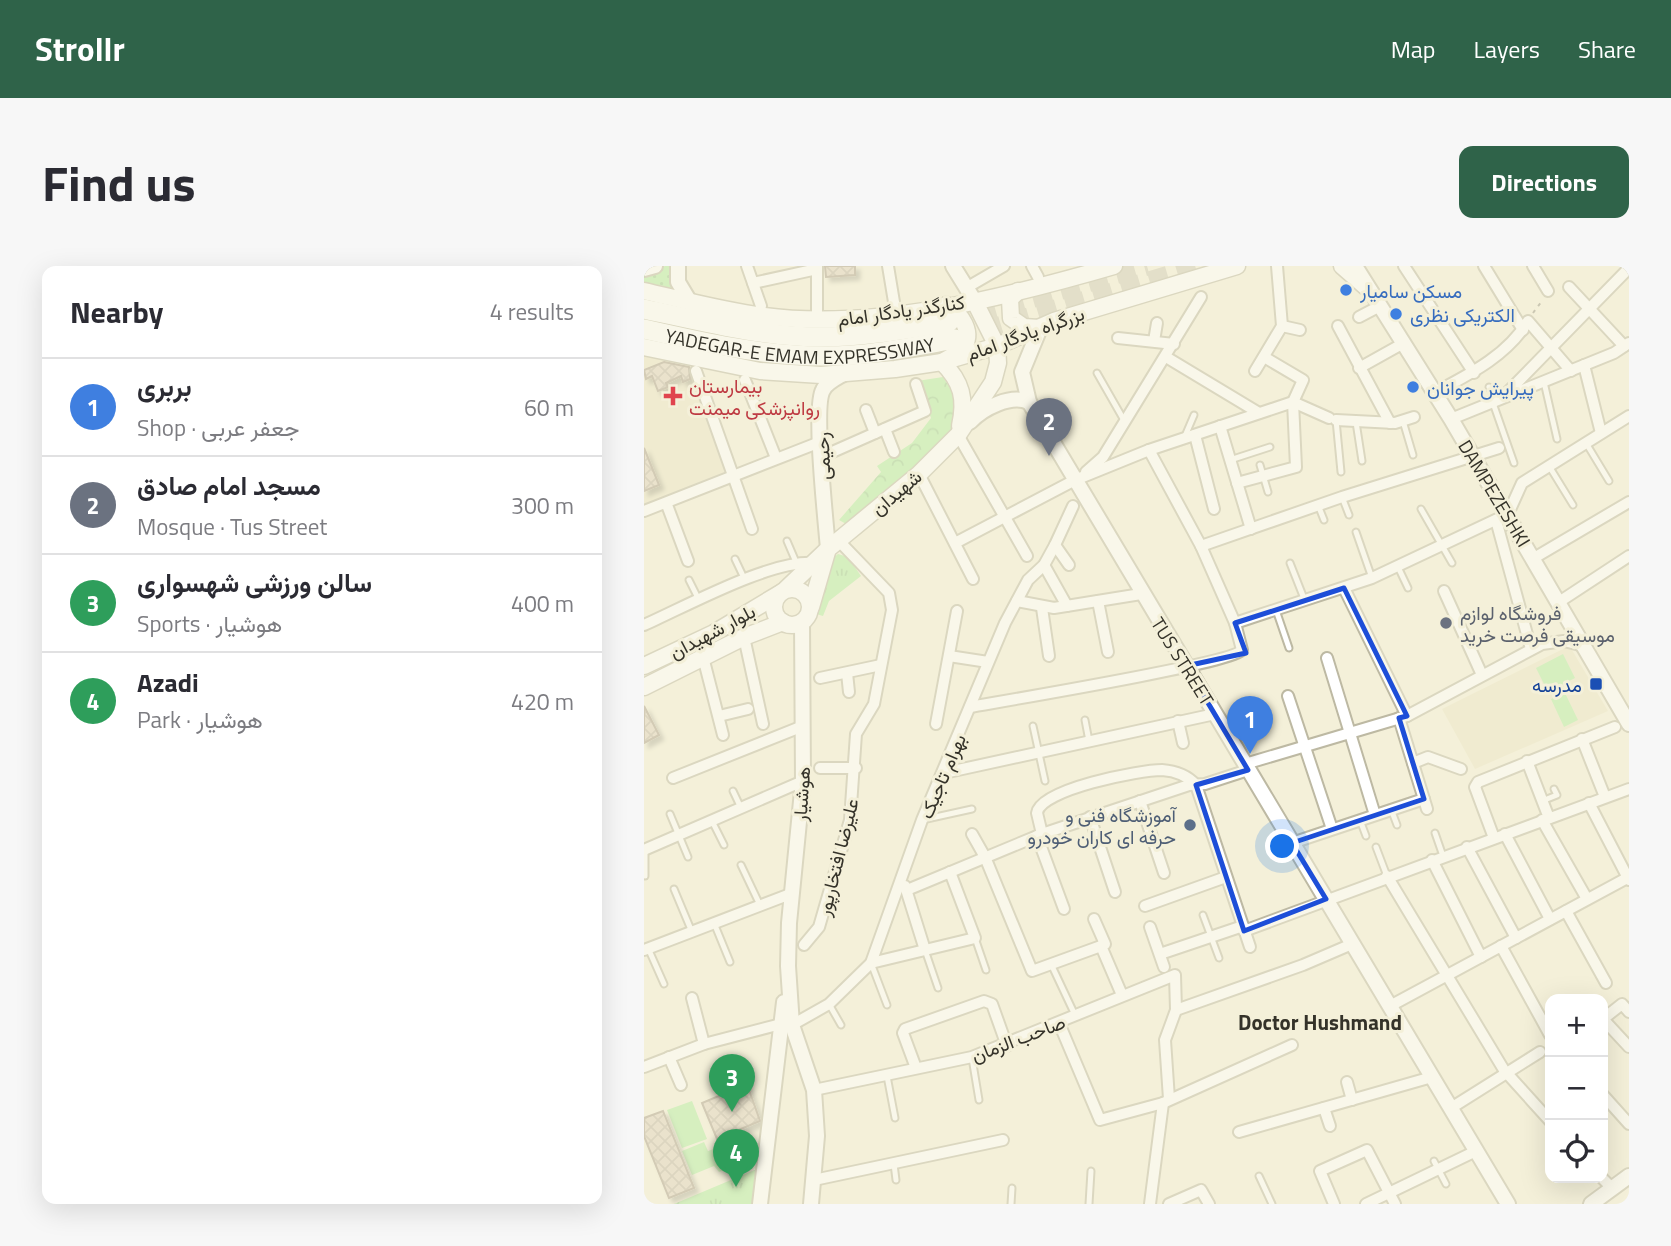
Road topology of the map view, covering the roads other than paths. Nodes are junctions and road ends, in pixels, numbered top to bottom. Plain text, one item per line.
1 (655, 266) edge
2 (678, 266) edge
3 (747, 266) edge
4 (888, 266) edge
5 (953, 266) edge
6 (1004, 266) edge
7 (1032, 266) edge
8 (1114, 266) edge
9 (1237, 266) edge
10 (1277, 266) edge
11 (1342, 266) edge
12 (1355, 266) edge
13 (1404, 266) edge
14 (1484, 266) edge
15 (1533, 266) edge
16 (817, 268) edge
17 (644, 269) edge
18 (1626, 271) edge
19 (1038, 277) dead end
20 (753, 283) junction
21 (1366, 286) junction
22 (1569, 287) dead end
23 (644, 291) edge
24 (1018, 291) junction
25 (1548, 292) road end
26 (970, 294) junction
27 (1201, 297) dead end
28 (690, 302) junction
29 (761, 306) dead end
30 (1378, 307) junction
31 (1588, 307) junction
32 (644, 309) edge
33 (896, 314) junction
34 (1359, 317) dead end
35 (817, 320) junction
36 (950, 322) junction
37 (1157, 323) dead end
38 (1338, 326) dead end
39 (1525, 326) junction
40 (1282, 327) junction
41 (644, 328) edge
42 (1040, 328) junction
43 (1300, 330) dead end
44 (1118, 338) dead end
45 (1154, 341) junction
46 (1174, 344) junction
47 (1402, 344) junction
48 (1627, 344) edge
49 (998, 346) junction
50 (1552, 346) junction
51 (644, 347) edge
52 (1166, 357) junction
53 (1264, 357) junction
54 (942, 362) junction
55 (1584, 365) junction
56 (1359, 368) junction
57 (696, 371) dead end
58 (1255, 371) dead end
59 (1571, 371) junction
60 (845, 373) junction
61 (1097, 373) dead end
62 (1474, 373) junction
63 (745, 380) dead end
64 (1544, 382) junction
65 (916, 384) dead end
66 (1489, 387) dead end
67 (1434, 393) junction
68 (1029, 402) junction
69 (1293, 402) junction
70 (1496, 402) junction
71 (866, 410) dead end
72 (1259, 413) junction
73 (1194, 415) dead end
74 (1332, 419) junction
75 (1408, 419) joint
76 (1451, 419) junction
77 (1627, 420) edge
78 (1125, 422) junction
79 (1356, 422) junction
80 (1390, 423) junction
81 (1220, 426) junction
82 (880, 431) junction
83 (1601, 433) junction
84 (958, 435) junction
85 (1189, 437) junction
86 (1557, 439) dead end
87 (1586, 443) junction
88 (1270, 447) dead end
89 (1499, 448) dead end
90 (820, 449) junction
91 (1149, 450) junction
92 (894, 452) dead end
93 (1413, 455) dead end
94 (1473, 456) junction
95 (776, 458) junction
96 (1230, 460) junction
97 (1362, 461) dead end
98 (1514, 463) dead end
99 (1549, 466) junction
100 (1262, 470) junction
101 (1340, 472) dead end
102 (919, 474) junction
103 (734, 475) junction
104 (1075, 480) junction
105 (1609, 481) dead end
106 (1237, 483) junction
107 (1268, 492) dead end
108 (1342, 497) junction
109 (1629, 502) edge
110 (667, 505) junction
111 (1318, 505) junction
112 (1573, 505) dead end
113 (1073, 506) dead end
114 (1214, 509) dead end
115 (1421, 509) dead end
116 (644, 511) edge
117 (1349, 515) dead end
118 (1006, 516) junction
119 (825, 517) junction
120 (1502, 517) junction
121 (1324, 520) dead end
122 (752, 528) dead end
123 (853, 528) junction
124 (1251, 529) junction
125 (1356, 532) dead end
126 (787, 541) dead end
127 (955, 543) junction
128 (833, 545) junction
129 (1055, 545) junction
130 (1444, 545) junction
131 (1201, 546) junction
132 (1027, 556) dead end
133 (1629, 556) edge
134 (1534, 558) junction
135 (735, 559) dead end
136 (688, 561) dead end
137 (796, 562) junction
138 (814, 563) junction
139 (1290, 563) dead end
140 (1452, 563) dead end
141 (1044, 565) junction
142 (1069, 565) dead end
143 (1398, 567) junction
144 (1372, 578) junction
145 (973, 579) dead end
146 (689, 580) dead end
147 (745, 581) junction
148 (1344, 588) junction
149 (1408, 588) dead end
150 (1444, 591) dead end
151 (783, 592) junction
152 (1141, 594) junction
153 (699, 601) junction
154 (1017, 601) junction
155 (1098, 601) junction
156 (1305, 601) junction
157 (1559, 602) junction
158 (1067, 606) junction
159 (811, 607) junction
160 (1042, 608) junction
161 (1276, 610) junction
162 (957, 611) dead end
163 (783, 622) junction
164 (802, 622) junction
165 (1235, 623) junction
166 (644, 625) edge
167 (744, 637) junction
168 (1584, 646) junction
169 (1289, 648) dead end
170 (1531, 649) junction
171 (1108, 652) dead end
172 (949, 656) junction
173 (1049, 656) dead end
174 (703, 657) junction
175 (1327, 658) dead end
176 (988, 662) junction
177 (881, 665) junction
178 (1186, 666) junction
179 (644, 667) edge
180 (847, 673) junction
181 (1482, 675) junction
182 (820, 678) dead end
183 (644, 687) edge
184 (849, 692) dead end
185 (1288, 696) dead end
186 (970, 707) junction
187 (748, 709) dead end
188 (1215, 714) junction
189 (719, 716) junction
190 (1403, 717) junction
191 (1085, 720) dead end
192 (1178, 721) junction
193 (1625, 723) edge
194 (763, 724) dead end
195 (936, 724) dead end
196 (803, 726) junction
197 (1033, 726) dead end
198 (1347, 731) junction
199 (723, 735) dead end
200 (1583, 739) junction
201 (1089, 741) junction
202 (1183, 743) dead end
203 (1305, 744) junction
204 (1039, 752) junction
205 (1527, 761) junction
206 (1413, 763) junction
207 (1247, 767) junction
208 (820, 768) dead end
209 (856, 768) junction
210 (1461, 769) dead end
211 (944, 774) junction
212 (673, 778) dead end
213 (1045, 780) dead end
214 (803, 781) junction
215 (1196, 785) junction
216 (1554, 789) dead end
217 (1629, 789) edge
218 (733, 791) dead end
219 (1605, 797) junction
220 (1140, 801) junction
221 (1542, 801) junction
222 (1589, 803) junction
223 (741, 808) junction
224 (972, 809) dead end
225 (1391, 809) junction
226 (670, 814) dead end
227 (1375, 815) junction
228 (1090, 817) junction
229 (1545, 819) junction
230 (922, 820) junction
231 (1360, 820) junction
232 (712, 821) junction
233 (1397, 825) dead end
234 (1332, 829) junction
235 (1434, 833) dead end
236 (972, 834) dead end
237 (679, 835) junction
238 (1040, 835) junction
239 (1366, 836) dead end
240 (1499, 836) junction
241 (1292, 843) junction
242 (724, 845) dead end
243 (1376, 847) dead end
244 (1467, 847) junction
245 (644, 850) edge
246 (688, 857) dead end
247 (985, 857) junction
248 (1438, 858) junction
249 (741, 865) dead end
250 (950, 872) junction
251 (1164, 873) dead end
252 (645, 876) edge
253 (1387, 876) junction
254 (1226, 877) junction
255 (1629, 878) edge
256 (905, 885) junction
257 (674, 889) dead end
258 (1115, 892) dead end
259 (793, 893) junction
260 (1326, 899) junction
261 (1587, 900) junction
262 (760, 905) junction
263 (1144, 906) dead end
264 (1064, 909) dead end
265 (1566, 911) junction
266 (1203, 915) dead end
267 (1094, 919) dead end
268 (1550, 919) junction
269 (714, 923) junction
270 (1150, 928) dead end
271 (1243, 928) junction
272 (692, 932) junction
273 (1212, 937) junction
274 (975, 938) junction
275 (1516, 938) junction
276 (1352, 944) junction
277 (804, 945) dead end
278 (1101, 946) junction
279 (1501, 946) junction
280 (1250, 947) dead end
281 (646, 949) edge
282 (925, 950) junction
283 (1160, 954) junction
284 (1480, 957) junction
285 (1219, 958) dead end
286 (730, 962) dead end
287 (871, 963) junction
288 (1051, 964) junction
289 (1164, 967) dead end
290 (986, 970) dead end
291 (1445, 976) junction
292 (1606, 983) dead end
293 (664, 984) dead end
294 (938, 988) dead end
295 (1122, 995) junction
296 (692, 998) dead end
297 (829, 1004) junction
298 (887, 1005) dead end
299 (1390, 1006) junction
300 (1176, 1010) junction
301 (1629, 1012) edge
302 (1076, 1015) junction
303 (1608, 1015) edge
304 (1059, 1023) junction
305 (1608, 1024) edge
306 (787, 1025) junction
307 (841, 1025) dead end
308 (1545, 1026) edge
309 (704, 1044) junction
310 (1007, 1045) junction
311 (1292, 1045) dead end
312 (1629, 1047) edge
313 (1540, 1052) dead end
314 (669, 1057) junction
315 (972, 1057) junction
316 (644, 1067) edge
317 (916, 1068) junction
318 (806, 1071) junction
319 (778, 1072) junction
320 (1506, 1073) junction
321 (887, 1074) junction
322 (1432, 1077) junction
323 (1347, 1082) dead end
324 (681, 1085) dead end
325 (814, 1090) junction
326 (979, 1100) dead end
327 (1352, 1100) junction
328 (1166, 1101) junction
329 (1608, 1101) edge
330 (1324, 1108) junction
331 (1451, 1108) junction
332 (895, 1118) dead end
333 (1548, 1120) edge
334 (1629, 1124) edge
335 (1330, 1126) dead end
336 (1239, 1132) dead end
337 (1003, 1140) dead end
338 (1476, 1150) junction
339 (894, 1164) junction
340 (1436, 1165) junction
341 (1091, 1171) dead end
342 (1259, 1176) dead end
343 (1629, 1176) edge
344 (814, 1180) junction
345 (896, 1180) dead end
346 (1607, 1183) edge
347 (1608, 1183) edge
348 (1446, 1184) dead end
349 (1012, 1188) dead end
350 (1389, 1193) junction
351 (1598, 1202) edge
352 (760, 1204) edge
353 (811, 1204) edge
354 (1011, 1204) edge
355 (1089, 1204) edge
356 (1150, 1204) edge
357 (1168, 1204) edge
358 (1209, 1204) edge
359 (1272, 1204) edge
360 (1334, 1204) edge
361 (1366, 1204) edge
362 (1395, 1204) edge
363 (1508, 1204) edge

1 - 17 main road
2 - 28 main road
3 - 20 street
4 - 33 street
5 - 26 main road
6 - 26 street
7 - 19 street
8 - 24 main road, کنارگذر یادگار امام
9 - 42 main road, بزرگراه یادگار امام
10 - 40 street
11 - 21 main road
12 - 21 main road, DAMPEZESHKI
13 - 62 street
14 - 39 street
15 - 25 street
16 - 20 street
16 - 35 street
18 - 31 street
20 - 29 street
21 - 30 main road, DAMPEZESHKI
22 - 31 street
23 - 28 main road, کنارگذر یادگار امام
24 - 26 main road, کنارگذر یادگار امام
24 - 42 main road
26 - 36 main road, کنارگذر یادگار امام
26 - 49 main road
27 - 46 street
28 - 35 main road, کنارگذر یادگار امام
30 - 34 street
30 - 47 main road, DAMPEZESHKI
31 - 48 street
31 - 50 street
32 - 36 highway, YADEGAR-E EMAM EXPRESSWAY
33 - 35 main road, کنارگذر یادگار امام
33 - 36 main road, کنارگذر یادگار امام
36 - 41 highway, YADEGAR-E EMAM EXPRESSWAY
36 - 54 main road
37 - 45 street
38 - 56 street
39 - 50 street
39 - 62 street
40 - 43 street
40 - 53 street
42 - 49 main road, بزرگراه یادگار امام
42 - 68 main road, TUS STREET
44 - 45 street
45 - 46 street
46 - 52 street
47 - 56 street
47 - 67 main road, DAMPEZESHKI
48 - 55 street
49 - 54 main road, بزرگراه یادگار امام
49 - 84 main road, شهیدان
50 - 59 street
50 - 70 street
51 - 60 main road, بزرگراه یادگار امام
52 - 72 street
52 - 78 street
53 - 58 street
53 - 69 street
54 - 60 main road, بزرگراه یادگار امام
54 - 84 main road
55 - 59 street
55 - 83 street
56 - 80 street
57 - 103 street
59 - 64 street
60 - 90 main road, رحیمی
61 - 78 lane
62 - 67 street
63 - 95 street
64 - 70 street
64 - 86 lane
65 - 82 street
66 - 70 lane
67 - 76 main road, DAMPEZESHKI
68 - 84 main road
68 - 104 main road, TUS STREET
69 - 72 street
69 - 74 street
69 - 100 street
70 - 76 street
70 - 98 lane
71 - 82 street
72 - 81 street
73 - 85 lane
74 - 79 street
74 - 101 lane
75 - 80 street
75 - 93 lane
76 - 94 main road, DAMPEZESHKI
77 - 83 street
78 - 104 street
79 - 80 street
79 - 97 lane
81 - 85 street
81 - 96 street
82 - 90 street
82 - 92 street
83 - 87 street
84 - 102 main road, شهیدان
84 - 118 street
85 - 91 street
85 - 114 street
87 - 99 street
87 - 105 lane
88 - 96 lane
89 - 94 street
90 - 95 street
90 - 119 main road, رحیمی
91 - 104 street
91 - 131 street
94 - 108 street
94 - 120 main road, DAMPEZESHKI
95 - 103 street
96 - 106 street
99 - 112 lane
99 - 120 street
100 - 106 street
100 - 107 lane
102 - 123 main road, شهیدان
102 - 127 street
103 - 110 street
103 - 122 street
104 - 118 street
104 - 152 main road, TUS STREET
106 - 124 street
108 - 111 street
108 - 117 lane
109 - 134 street
110 - 116 street
110 - 136 street
111 - 121 lane
111 - 124 street
113 - 129 street, بهرام تاجیک
115 - 130 lane
118 - 127 street
118 - 132 street
119 - 123 main road
119 - 128 main road, رحیمی
120 - 130 street
120 - 134 main road, DAMPEZESHKI
120 - 170 street
123 - 128 main road, شهیدان
124 - 131 street
125 - 144 lane
126 - 137 lane
127 - 145 street
128 - 138 main road, شهیدان
128 - 159 main road
128 - 177 street, علیرضا افتخارپور
129 - 141 street, بهرام تاجیک
129 - 142 street
130 - 140 lane
130 - 143 street
131 - 165 street
133 - 157 street
134 - 157 main road, DAMPEZESHKI
135 - 147 lane
137 - 138 street
137 - 147 street
138 - 151 main road, شهیدان
139 - 156 lane
141 - 154 street, بهرام تاجیک
141 - 158 street
143 - 144 street
143 - 149 lane
144 - 148 street
146 - 153 lane
147 - 153 street
148 - 156 street
148 - 190 street
150 - 181 street
151 - 159 main road
151 - 163 main road
151 - 179 main road, بلوار شهیدان
152 - 155 street
152 - 178 main road, TUS STREET
153 - 166 street
154 - 160 street
154 - 176 street, بهرام تاجیک
155 - 158 street
155 - 171 street
156 - 161 street
157 - 168 main road, DAMPEZESHKI
158 - 160 street
159 - 164 main road
160 - 173 street
161 - 165 street
161 - 169 lane
162 - 172 street
163 - 164 main road
163 - 167 main road, بلوار شهیدان
164 - 196 main road, هوشیار
165 - 178 street
167 - 174 main road, بلوار شهیدان
167 - 194 street
168 - 170 street
168 - 193 main road, DAMPEZESHKI
170 - 181 street
172 - 176 street
172 - 195 street
174 - 183 main road, بلوار شهیدان
174 - 189 street
175 - 198 street
176 - 186 street, بهرام تاجیک
177 - 180 street
177 - 209 street, علیرضا افتخارپور
178 - 186 street
178 - 188 main road, TUS STREET
180 - 182 street
180 - 184 street
181 - 190 street
185 - 203 street
186 - 211 street, بهرام تاجیک
187 - 189 street
188 - 192 street
188 - 207 main road, TUS STREET
189 - 199 street
190 - 198 street
190 - 206 street
191 - 201 lane
192 - 201 street
192 - 202 street
193 - 200 street
196 - 212 street
196 - 214 main road, هوشیار
197 - 204 lane
198 - 203 street
198 - 227 street
200 - 205 street
200 - 219 street
201 - 204 street
203 - 207 street
203 - 234 street
204 - 211 street
204 - 213 lane
205 - 221 street
205 - 240 street
206 - 210 street
206 - 225 street
207 - 215 street
207 - 241 main road, TUS STREET
208 - 209 street
209 - 277 street, علیرضا افتخارپور
211 - 230 street, بهرام تاجیک
214 - 223 street
214 - 259 main road, هوشیار
215 - 220 street
215 - 238 street
215 - 254 street
216 - 221 lane
217 - 219 street
218 - 223 lane
219 - 222 street
220 - 228 street
220 - 251 street
221 - 229 street
222 - 229 street
222 - 255 street
223 - 232 street
224 - 230 lane
225 - 227 street
225 - 233 lane
226 - 237 lane
227 - 231 street
228 - 238 street
228 - 258 street
229 - 240 street
229 - 261 street
230 - 256 street, بهرام تاجیک
231 - 234 street
231 - 239 lane
232 - 237 street
232 - 242 lane
234 - 241 street
235 - 248 lane
236 - 247 street
237 - 245 street
237 - 246 lane
238 - 247 street
238 - 264 street
240 - 244 street
240 - 268 street
241 - 260 main road, TUS STREET
243 - 253 lane
244 - 248 street
244 - 275 street
245 - 252 lane
247 - 250 street
247 - 288 street
248 - 253 street
248 - 284 street
249 - 262 lane
250 - 256 street
250 - 274 street
253 - 260 street
253 - 291 street
254 - 263 street
254 - 271 street
255 - 261 street
256 - 282 street
256 - 287 street, بهرام تاجیک
257 - 272 lane
259 - 262 street
259 - 306 main road, هوشیار
260 - 271 street
260 - 276 main road, TUS STREET
261 - 265 street
262 - 269 street
265 - 268 street
265 - 292 street
266 - 273 lane
267 - 278 street
268 - 275 street
269 - 272 street
269 - 286 lane
270 - 283 street
271 - 273 street
271 - 280 street
272 - 281 street
273 - 283 street
273 - 285 lane
274 - 282 street
274 - 290 lane
275 - 279 street
276 - 299 main road, TUS STREET
276 - 300 street
278 - 288 street
278 - 295 street
279 - 284 street
279 - 308 street
281 - 293 lane
282 - 287 street
282 - 294 lane
283 - 289 street
284 - 291 street
287 - 297 street, بهرام تاجیک
287 - 298 lane
288 - 302 lane
291 - 299 street
291 - 320 street
295 - 300 street, صاحب الزمان
295 - 302 street, صاحب الزمان
296 - 309 street
297 - 306 street, بهرام تاجیک
297 - 307 lane
299 - 322 main road, TUS STREET
300 - 328 street
301 - 303 street
302 - 304 street, صاحب الزمان
304 - 310 street, صاحب الزمان
304 - 328 street
305 - 312 street
306 - 309 street, بهرام تاجیک
306 - 318 main road
306 - 319 main road, هوشیار
309 - 314 street, بهرام تاجیک
310 - 315 street, صاحب الزمان
310 - 317 street
311 - 328 street
313 - 320 street
314 - 316 street, بهرام تاجیک
314 - 324 street
315 - 317 street, صاحب الزمان
315 - 326 lane
317 - 321 street, صاحب الزمان
318 - 319 main road
318 - 325 main road
319 - 352 main road, هوشیار
320 - 331 street
320 - 333 street
321 - 325 street, صاحب الزمان
321 - 332 lane
322 - 327 street
322 - 331 main road, TUS STREET
323 - 327 street
325 - 344 main road
327 - 330 street
328 - 356 street
329 - 334 street
330 - 335 street
330 - 336 street
331 - 338 main road, TUS STREET
337 - 339 street
338 - 340 street
338 - 363 main road, TUS STREET
339 - 344 street
339 - 345 lane
340 - 348 lane
340 - 350 street
341 - 355 lane
342 - 359 lane
343 - 347 main road
344 - 353 main road
346 - 351 main road
349 - 354 lane
350 - 360 street
350 - 361 street
350 - 362 street
357 - 358 street

